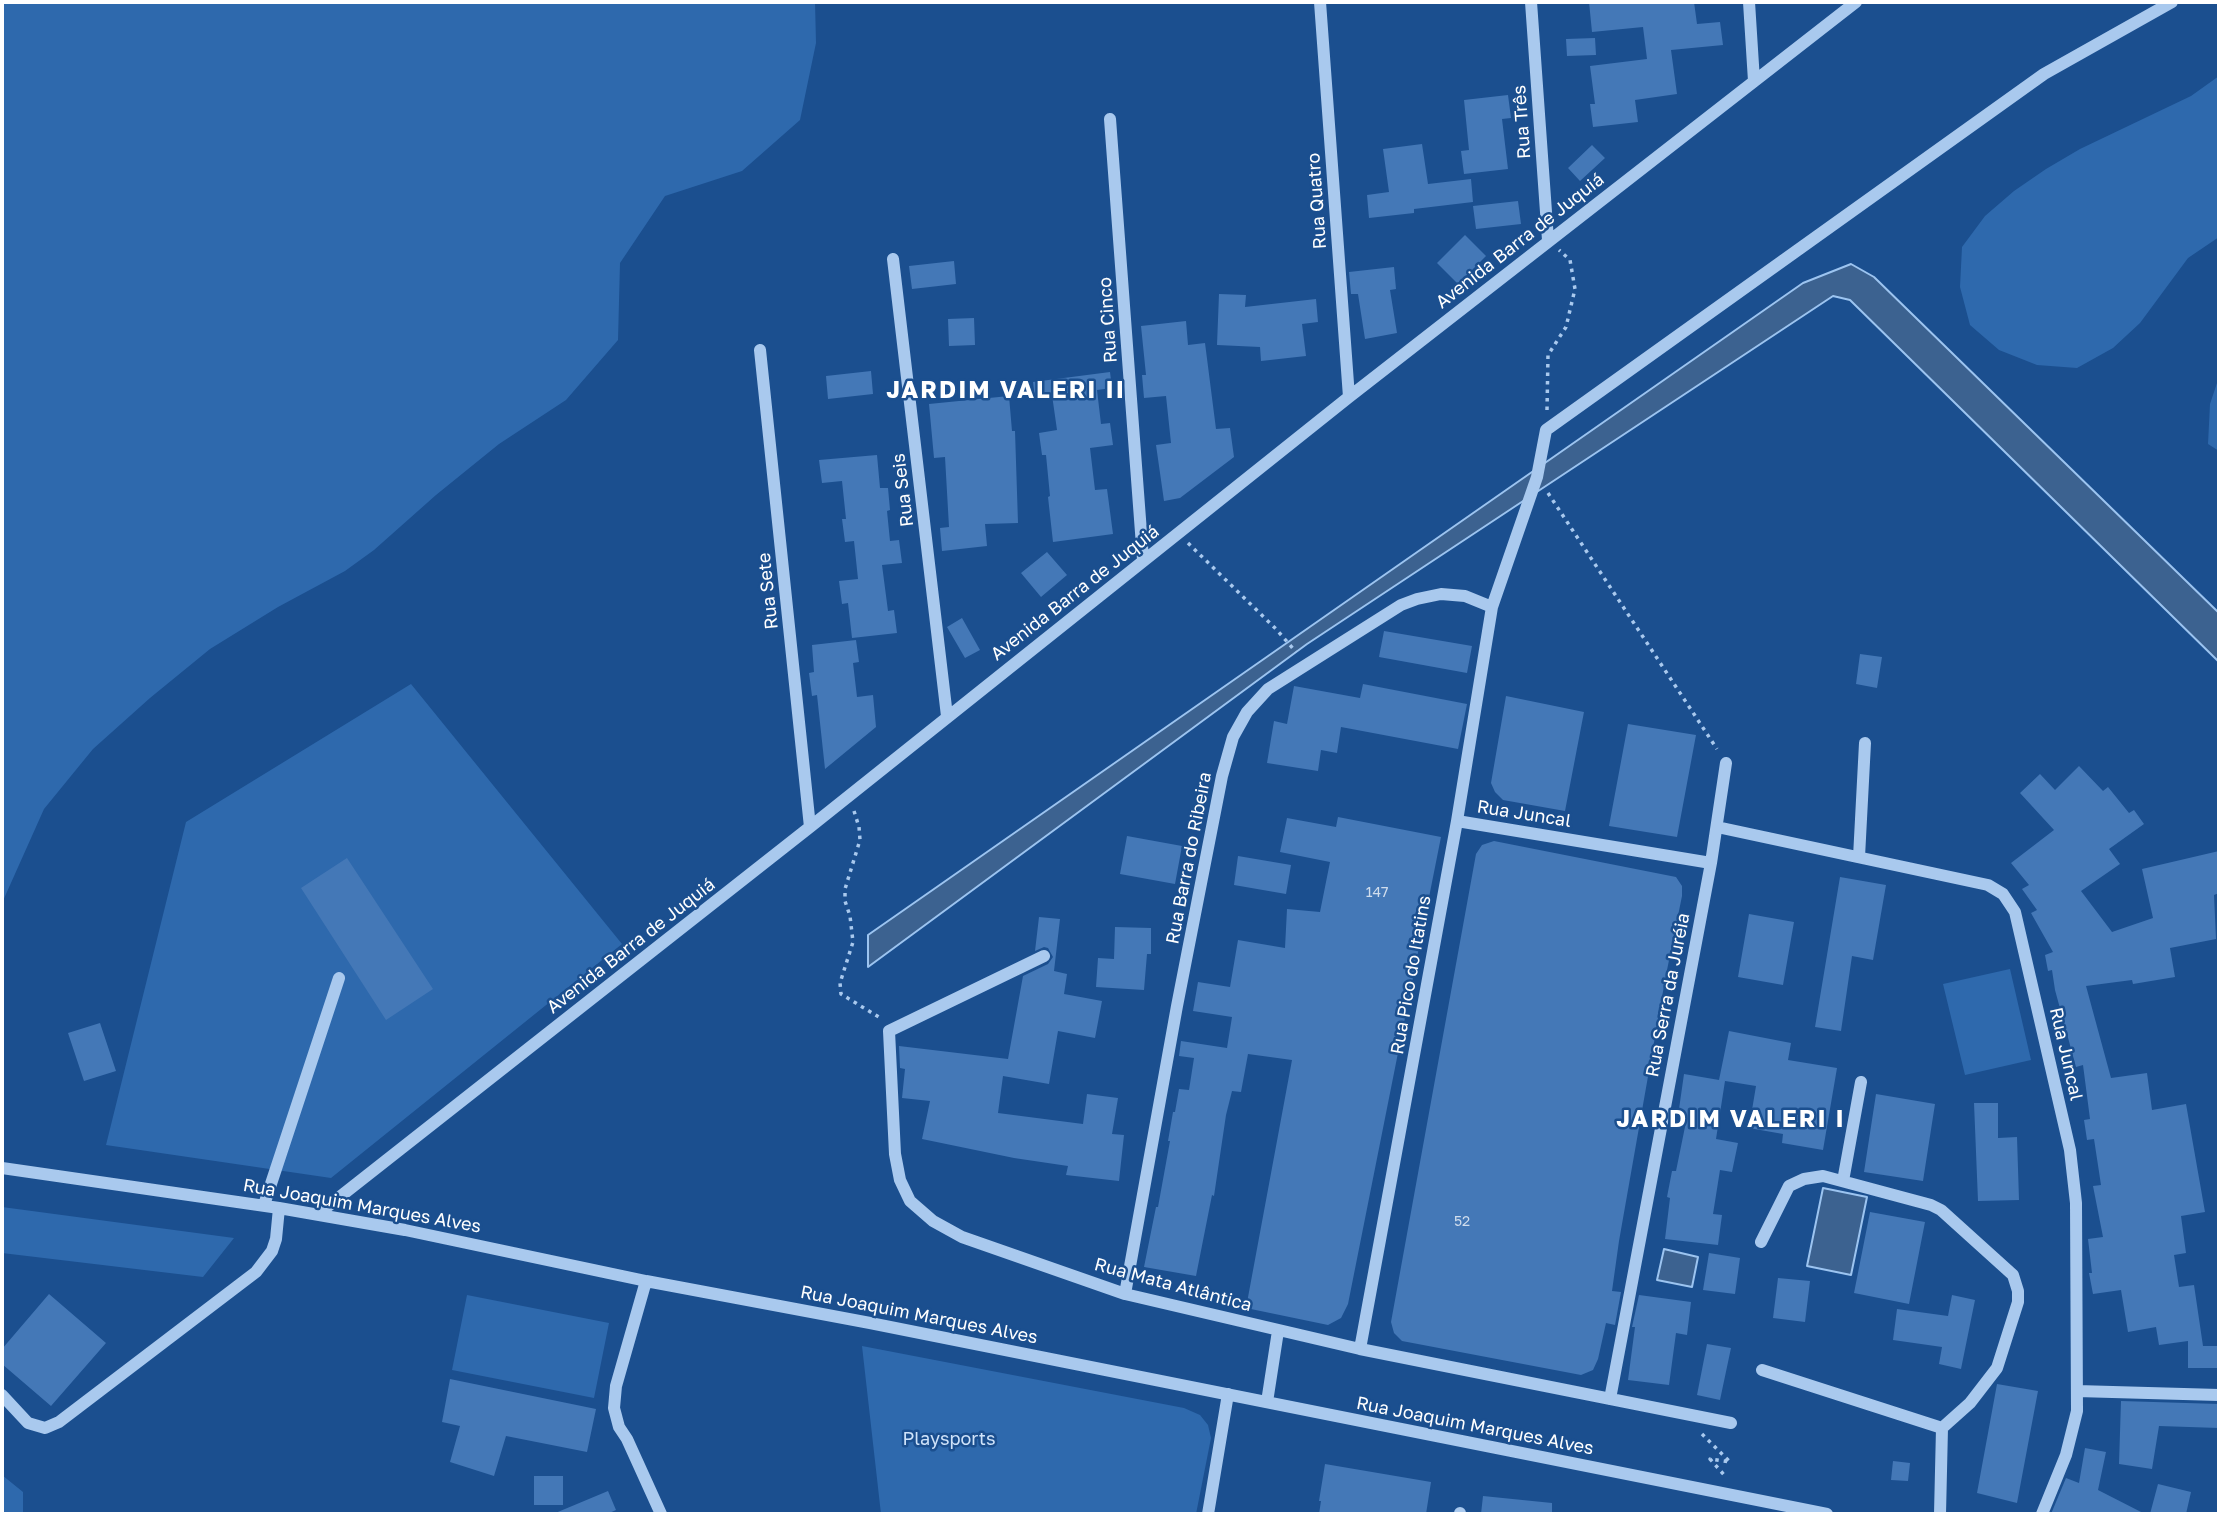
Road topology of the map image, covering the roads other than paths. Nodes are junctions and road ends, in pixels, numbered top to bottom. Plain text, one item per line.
1 (1320, 2) edge
2 (1531, 2) edge
3 (1749, 2) edge
4 (1856, 2) edge
5 (2172, 2) edge
6 (1754, 81) junction
7 (1110, 120) dead end
8 (1548, 240) junction
9 (893, 259) dead end
10 (760, 350) dead end
11 (1349, 397) junction
12 (1143, 559) junction
13 (1492, 607) junction
14 (947, 716) junction
15 (1865, 743) dead end
16 (1726, 763) road end
17 (1457, 821) junction
18 (810, 827) junction
19 (1717, 827) junction
20 (1859, 857) junction
21 (1711, 863) junction
22 (1044, 956) dead end
23 (339, 978) dead end
24 (1861, 1082) dead end
25 (2, 1168) edge
26 (1843, 1181) junction
27 (264, 1205) junction
28 (279, 1208) junction
29 (318, 1214) junction
30 (1761, 1242) dead end
31 (646, 1281) junction
32 (1125, 1294) junction
33 (1278, 1331) junction
34 (1360, 1349) junction
35 (1762, 1370) dead end
36 (2077, 1391) junction
37 (1228, 1394) junction
38 (2, 1395) edge
39 (2219, 1395) edge
40 (1610, 1399) junction
41 (1267, 1402) junction
42 (1731, 1423) dead end
43 (1942, 1428) junction
44 (661, 1514) edge
45 (1208, 1514) edge
46 (1827, 1514) edge
47 (1940, 1514) edge
48 (2042, 1514) edge

1 - 11 street, Rua Quatro
2 - 8 street, Rua Três
3 - 6 street
4 - 6 street, Avenida Barra de Juquiá
5 - 13 street, Rua Pico do Itatins
6 - 8 street, Avenida Barra de Juquiá
7 - 12 street, Rua Cinco
8 - 11 street, Avenida Barra de Juquiá
9 - 14 street, Rua Seis
10 - 18 street, Rua Sete
11 - 12 street, Avenida Barra de Juquiá
12 - 14 street, Avenida Barra de Juquiá
13 - 17 street, Rua Pico do Itatins
13 - 32 street, Rua Barra do Ribeira
14 - 18 street, Avenida Barra de Juquiá
15 - 20 street
16 - 19 street, Rua Serra da Juréia
17 - 21 street, Rua Juncal
17 - 34 street, Rua Pico do Itatins
18 - 29 street, Avenida Barra de Juquiá
19 - 20 street, Rua Juncal
19 - 21 street, Rua Serra da Juréia
20 - 36 street, Rua Juncal
21 - 40 street, Rua Serra da Juréia
22 - 32 street, Rua Mata Atlântica
23 - 27 street
24 - 26 street
25 - 27 street, Rua Joaquim Marques Alves
26 - 30 street
26 - 43 street
27 - 28 street, Rua Joaquim Marques Alves
28 - 29 street, Rua Joaquim Marques Alves
28 - 38 street
29 - 31 street, Rua Joaquim Marques Alves
31 - 37 street, Rua Joaquim Marques Alves
31 - 44 street
32 - 33 street, Rua Mata Atlântica
33 - 34 street, Rua Mata Atlântica
33 - 41 street
34 - 40 street, Rua Mata Atlântica
35 - 43 street
36 - 39 street
36 - 48 street, Rua Juncal
37 - 41 street, Rua Joaquim Marques Alves
37 - 45 street
40 - 42 street, Rua Mata Atlântica
41 - 46 street, Rua Joaquim Marques Alves
43 - 47 street

